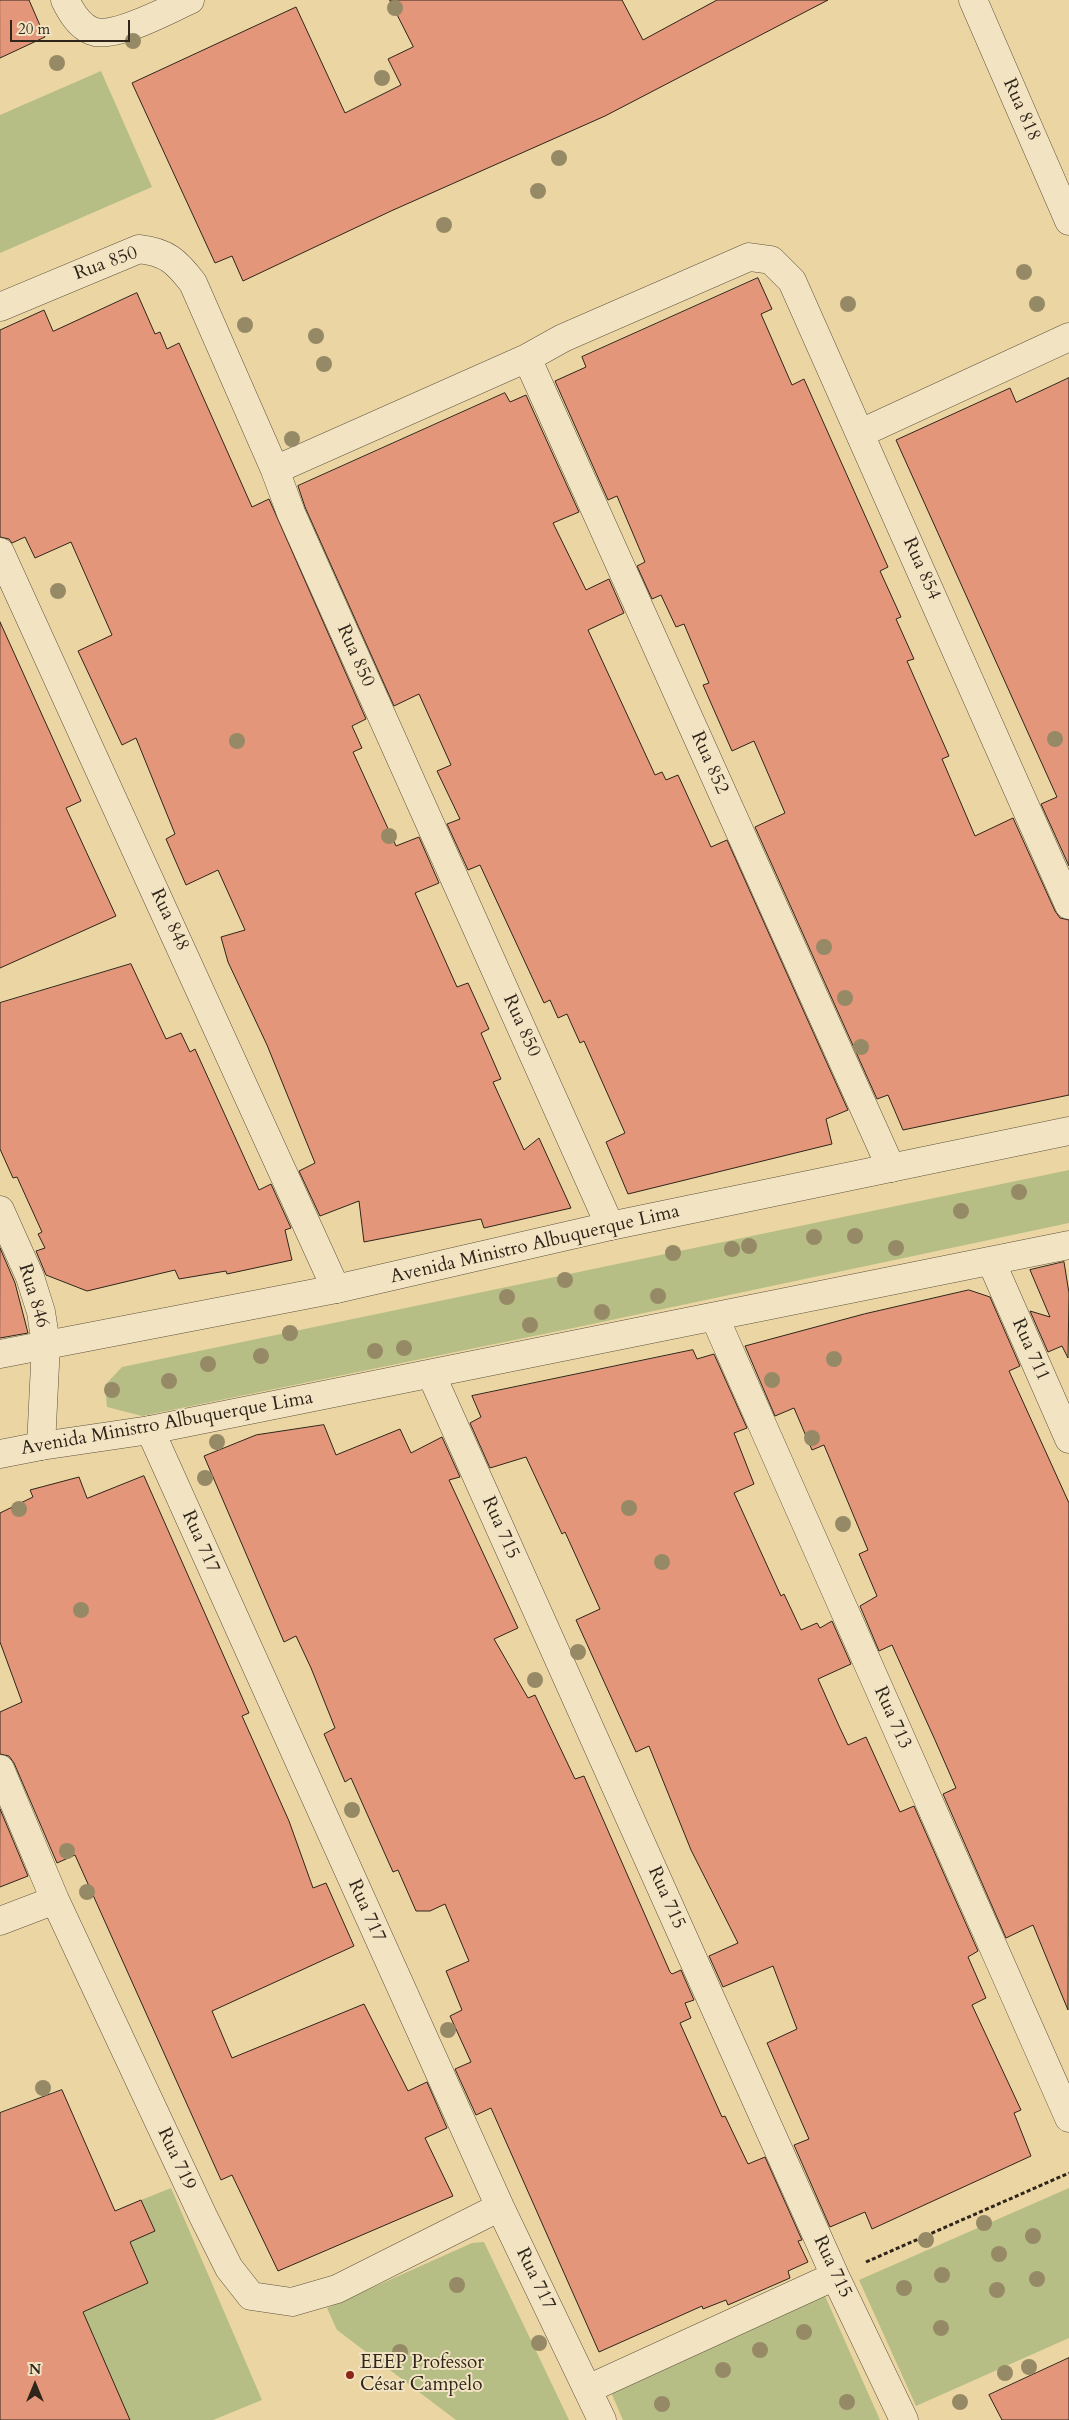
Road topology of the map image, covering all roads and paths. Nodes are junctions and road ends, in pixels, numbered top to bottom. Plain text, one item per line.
1 (65, 0) edge
2 (190, 0) edge
3 (973, 0) edge
4 (1069, 220) edge
5 (0, 307) edge
6 (1069, 337) edge
7 (527, 358) junction
8 (861, 433) junction
9 (275, 470) junction
10 (0, 552) edge
11 (1069, 904) edge
12 (1069, 1131) edge
13 (891, 1168) junction
14 (0, 1210) edge
15 (610, 1226) junction
16 (1069, 1245) edge
17 (991, 1261) junction
18 (336, 1289) junction
19 (715, 1318) junction
20 (46, 1344) junction
21 (0, 1354) edge
22 (431, 1374) junction
23 (150, 1430) junction
24 (1069, 1439) edge
25 (41, 1446) junction
26 (0, 1454) edge
27 (0, 1769) edge
28 (55, 1900) junction
29 (0, 1922) edge
30 (1069, 2118) edge
31 (1069, 2173) edge
32 (500, 2207) junction
33 (835, 2276) junction
34 (588, 2389) junction
35 (602, 2420) edge
36 (904, 2420) edge

1 - 2 street
3 - 4 street, Rua 818
5 - 9 street, Rua 850
6 - 8 street
7 - 8 street, Rua 854
7 - 9 street
7 - 13 street, Rua 852
8 - 11 street, Rua 854
9 - 15 street, Rua 850
10 - 18 street, Rua 848
12 - 13 street, Avenida Ministro Albuquerque Lima
13 - 15 street, Avenida Ministro Albuquerque Lima
14 - 20 street, Rua 846
15 - 18 street, Avenida Ministro Albuquerque Lima
16 - 17 street, Avenida Ministro Albuquerque Lima
17 - 19 street, Avenida Ministro Albuquerque Lima
17 - 24 street, Rua 711
18 - 20 street, Avenida Ministro Albuquerque Lima
19 - 22 street, Avenida Ministro Albuquerque Lima
19 - 30 street, Rua 713
20 - 21 street, Avenida Ministro Albuquerque Lima
20 - 25 street, Rua 846
22 - 23 street, Avenida Ministro Albuquerque Lima
22 - 33 street, Rua 715
23 - 25 street, Avenida Ministro Albuquerque Lima
23 - 32 street, Rua 717
25 - 26 street, Avenida Ministro Albuquerque Lima
27 - 28 street, Rua 719
28 - 29 street
28 - 32 street, Rua 719
31 - 33 path
32 - 34 street, Rua 717
33 - 34 street
33 - 36 street, Rua 715
34 - 35 street, Rua 717

